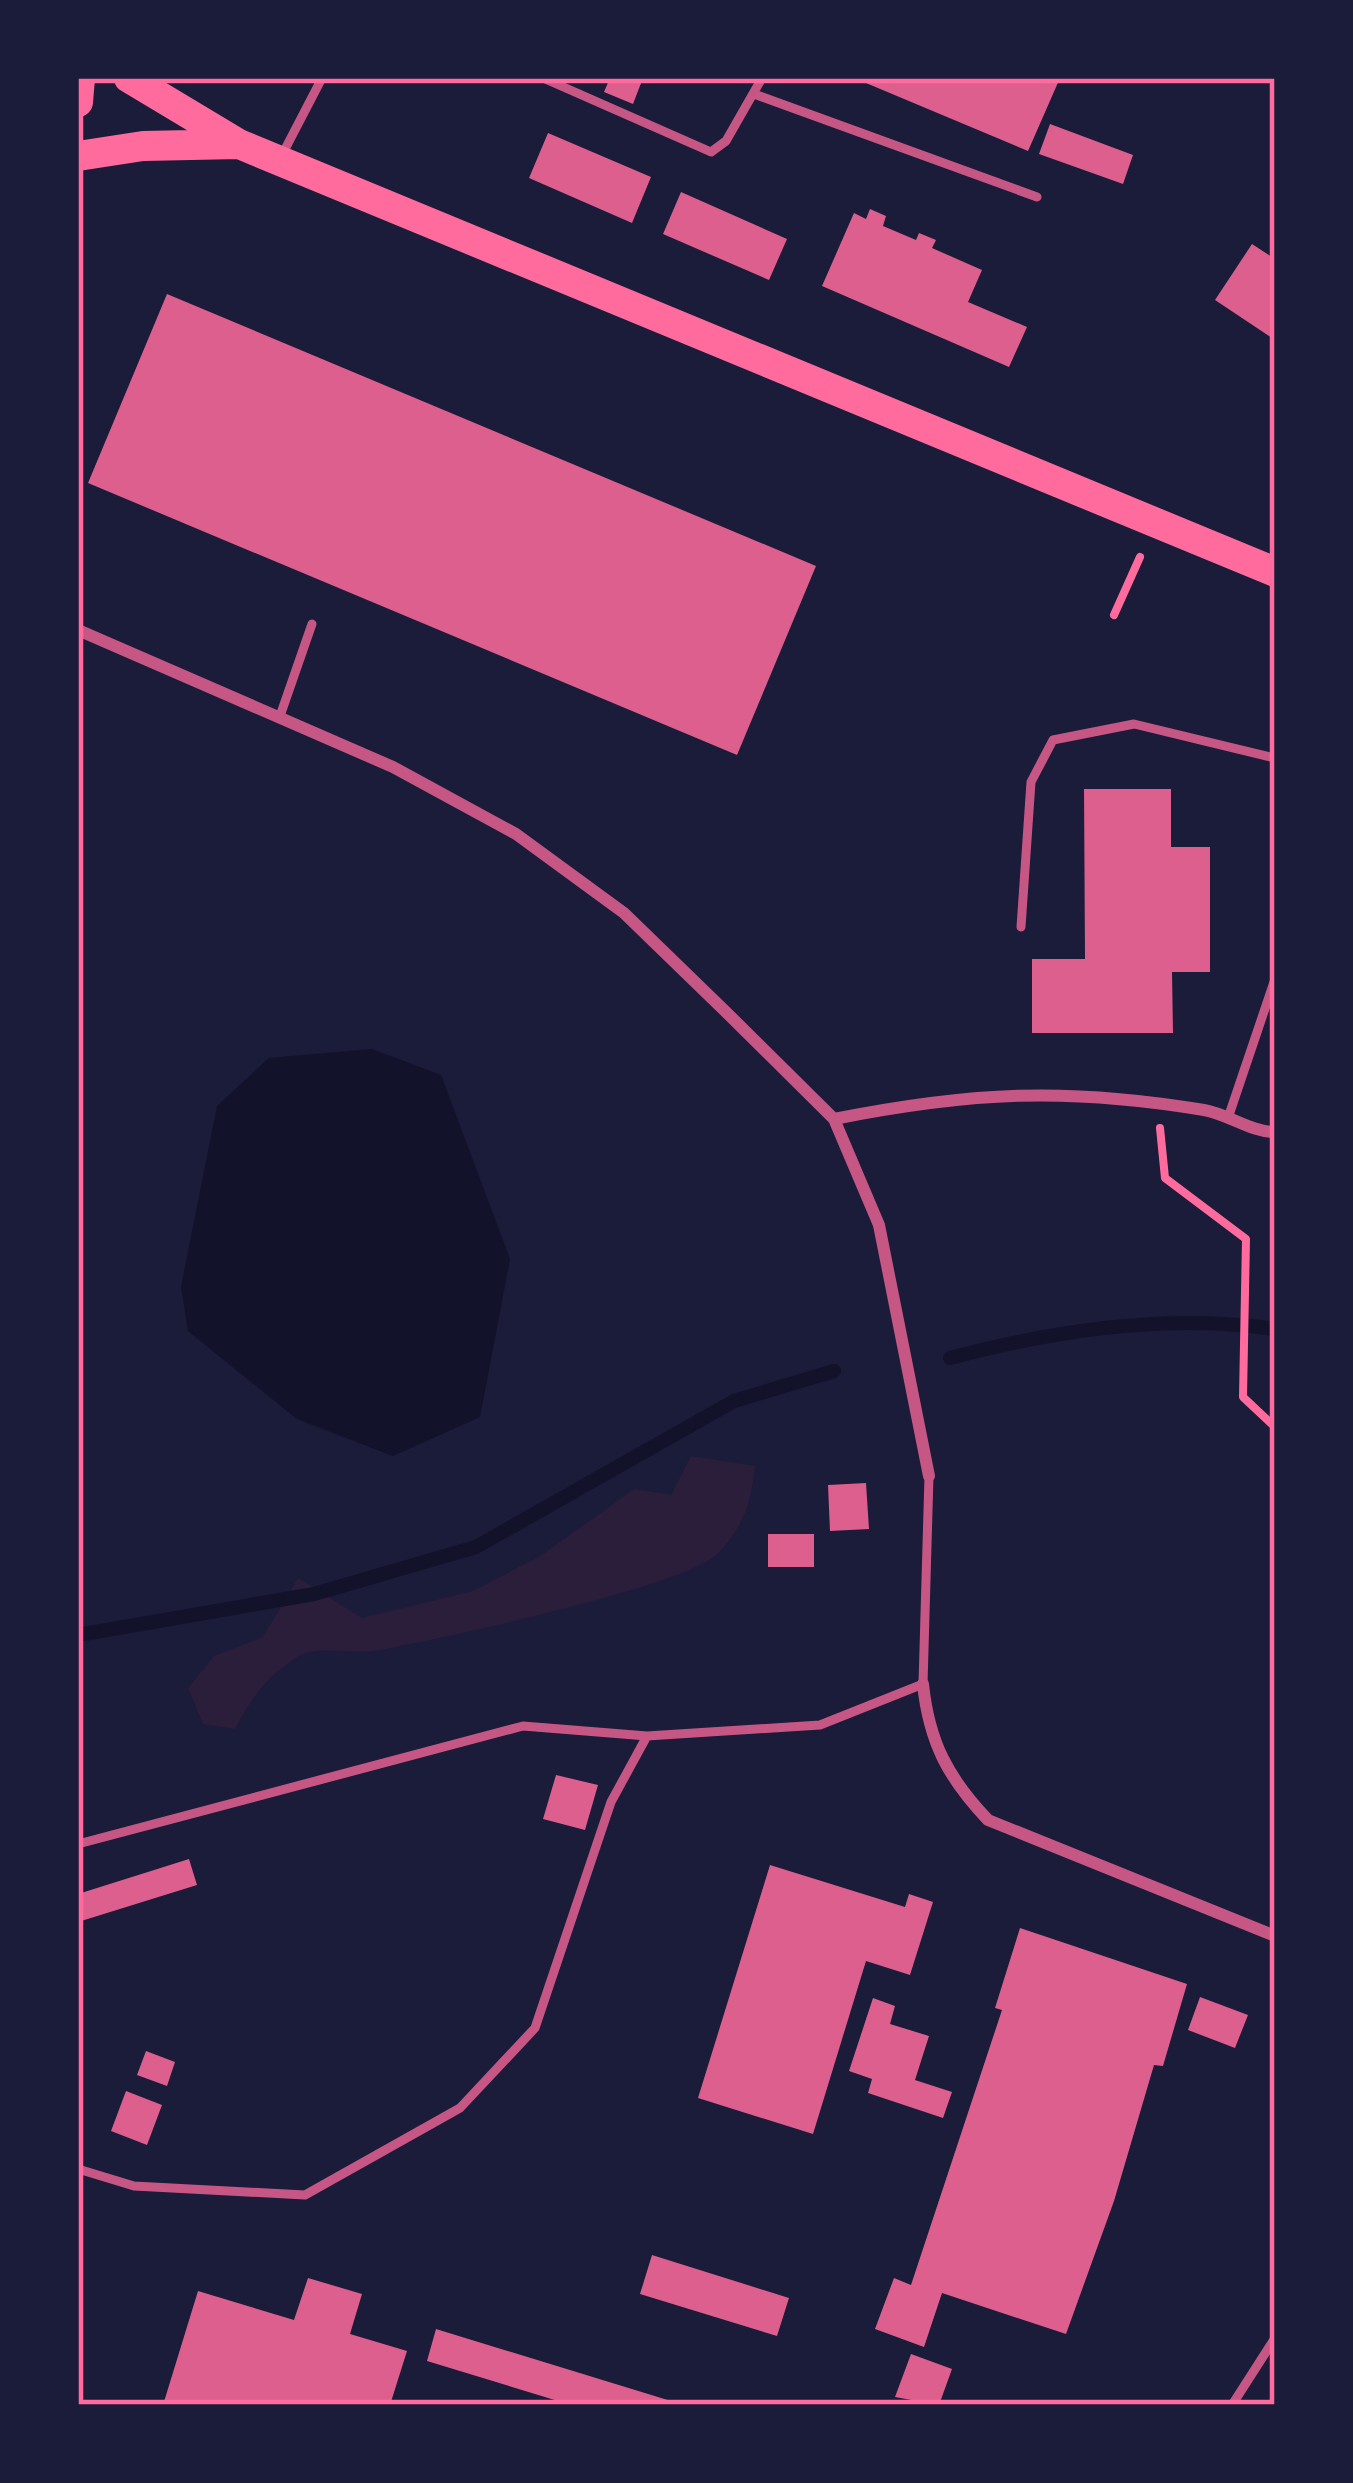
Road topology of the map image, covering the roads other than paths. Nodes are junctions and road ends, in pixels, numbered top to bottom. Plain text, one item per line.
1 (80, 78) edge
2 (129, 78) edge
3 (322, 78) edge
4 (543, 78) edge
5 (762, 78) edge
6 (754, 94) junction
7 (78, 102) edge
8 (239, 144) junction
9 (78, 156) edge
10 (280, 160) junction
11 (1036, 197) dead end
12 (1275, 572) edge
13 (312, 624) dead end
14 (78, 630) edge
15 (280, 716) junction
16 (1275, 758) edge
17 (1021, 927) dead end
18 (1275, 980) edge
19 (1228, 1118) junction
20 (834, 1119) junction
21 (1275, 1132) edge
22 (929, 1476) joint
23 (923, 1684) junction
24 (647, 1736) junction
25 (78, 1844) edge
26 (1275, 1936) edge
27 (78, 2169) edge
28 (1275, 2338) edge
29 (1232, 2405) edge

1 - 7 main road
2 - 8 main road
3 - 10 lane
4 - 6 lane
5 - 6 lane
6 - 11 lane
8 - 9 main road
8 - 10 main road
10 - 12 main road
13 - 15 lane
14 - 15 street
15 - 20 street
16 - 17 lane
18 - 19 lane
19 - 20 street
19 - 21 street
20 - 22 street
22 - 23 lane
23 - 24 lane
23 - 26 street
24 - 25 lane
24 - 27 lane
28 - 29 lane

